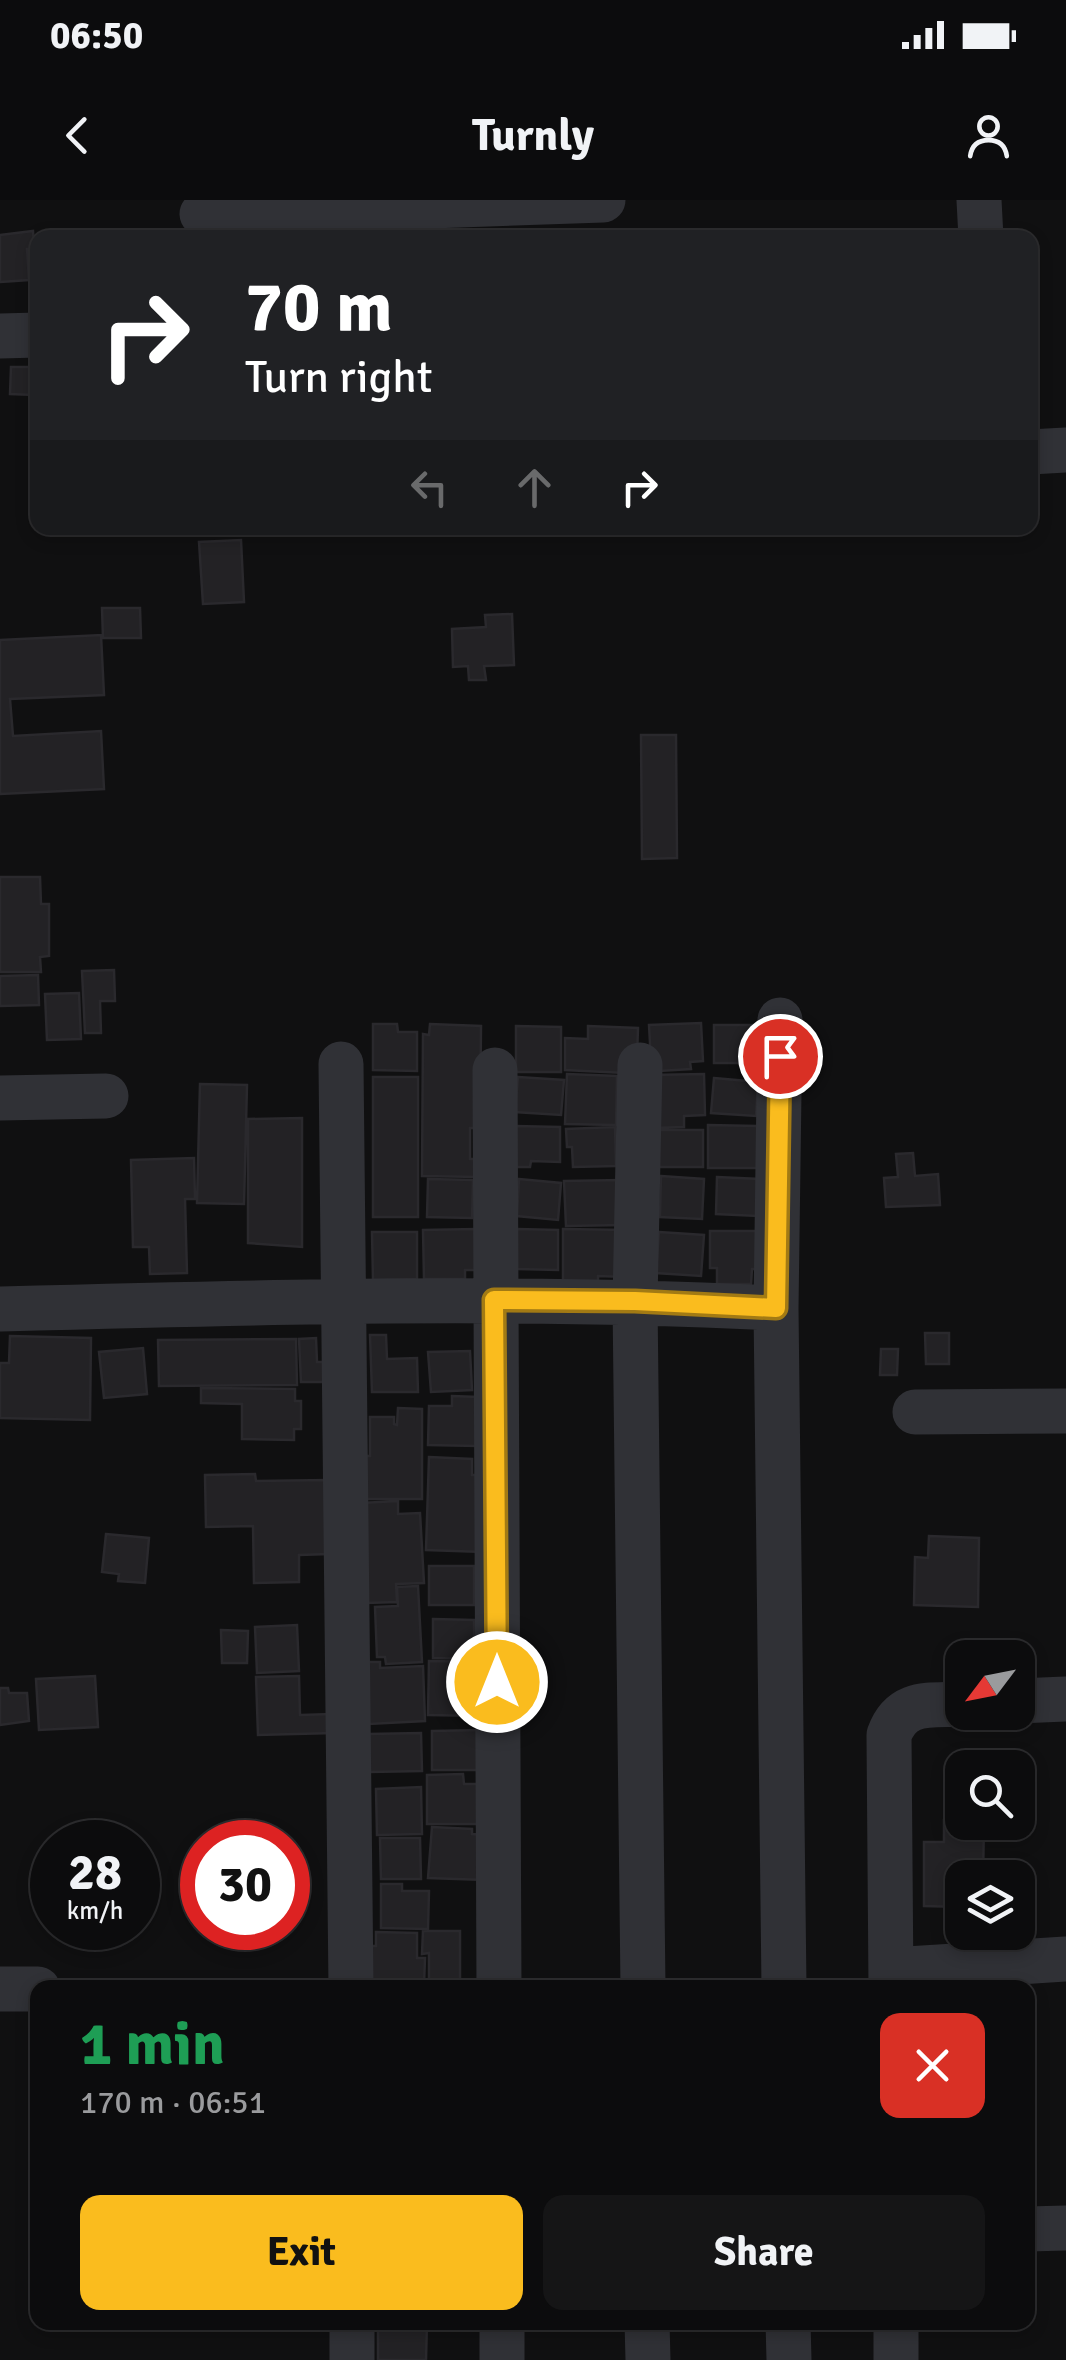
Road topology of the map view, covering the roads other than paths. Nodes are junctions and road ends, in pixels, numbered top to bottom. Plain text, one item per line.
1 (603, 200) edge
2 (979, 200) edge
3 (201, 217) edge
4 (981, 230) edge
5 (30, 335) edge
6 (0, 336) edge
7 (1066, 450) edge
8 (1038, 452) edge
9 (780, 1020) dead end
10 (340, 1064) dead end
11 (640, 1065) dead end
12 (495, 1070) dead end
13 (106, 1096) dead end
14 (0, 1098) edge
15 (342, 1300) junction
16 (494, 1300) junction
17 (635, 1301) junction
18 (776, 1308) junction
19 (0, 1309) edge
20 (1066, 1411) edge
21 (915, 1412) dead end
22 (1066, 1699) edge
23 (1035, 1701) edge
24 (945, 1706) edge
25 (1066, 1959) edge
26 (891, 1979) edge
27 (351, 1980) edge
28 (499, 1980) edge
29 (643, 1980) edge
30 (784, 1980) edge
31 (0, 1989) edge
32 (30, 1989) edge
33 (1066, 2228) edge
34 (1035, 2229) edge
35 (352, 2330) edge
36 (502, 2330) edge
37 (648, 2330) edge
38 (788, 2330) edge
39 (896, 2330) edge
40 (352, 2360) edge
41 (502, 2360) edge
42 (648, 2360) edge
43 (789, 2360) edge
44 (896, 2360) edge

1 - 3 street
2 - 4 street
5 - 6 street
7 - 8 street
9 - 18 street
10 - 15 street
11 - 17 street
12 - 16 street
13 - 14 street
15 - 16 street
15 - 19 street
15 - 27 street
16 - 17 street
16 - 28 street
17 - 18 street
17 - 29 street
18 - 30 street
20 - 21 street
22 - 23 street
24 - 26 street
25 - 26 street
31 - 32 street
33 - 34 street
35 - 40 street
36 - 41 street
37 - 42 street
38 - 43 street
39 - 44 street

